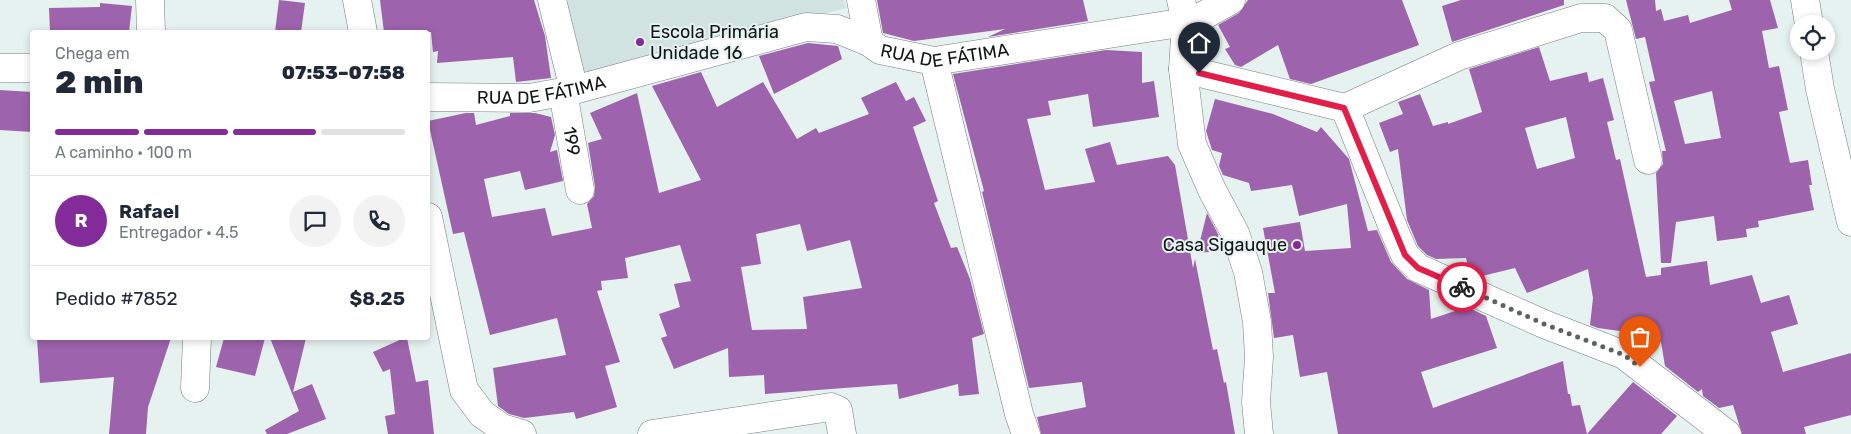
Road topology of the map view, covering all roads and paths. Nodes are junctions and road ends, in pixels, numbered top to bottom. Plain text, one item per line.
1 (150, 0) edge
2 (357, 0) edge
3 (552, 0) edge
4 (861, 0) edge
5 (1231, 0) edge
6 (1805, 0) edge
7 (1183, 11) edge
8 (1808, 15) edge
9 (151, 30) edge
10 (363, 30) edge
11 (869, 42) junction
12 (1815, 60) edge
13 (934, 61) junction
14 (0, 68) edge
15 (30, 68) edge
16 (1183, 69) junction
17 (568, 91) junction
18 (430, 97) edge
19 (1344, 108) junction
20 (1648, 160) dead end
21 (580, 190) dead end
22 (1851, 222) edge
23 (430, 227) edge
24 (197, 340) edge
25 (195, 388) dead end
26 (522, 434) edge
27 (652, 434) edge
28 (842, 434) edge
29 (1026, 434) edge
30 (1259, 434) edge
31 (1726, 434) edge

1 - 9 street
2 - 10 street
3 - 17 street, 199
4 - 11 street
5 - 7 street, RUA DE FÁTIMA
6 - 8 street
7 - 13 street, RUA DE FÁTIMA
7 - 16 street
11 - 13 street, RUA DE FÁTIMA
11 - 17 street, RUA DE FÁTIMA
12 - 22 street
13 - 29 street
14 - 15 street
16 - 19 street
16 - 30 street
17 - 18 street, RUA DE FÁTIMA
17 - 21 street, 199 / 199
19 - 20 street
19 - 31 street
23 - 26 street
24 - 25 street
27 - 28 street

